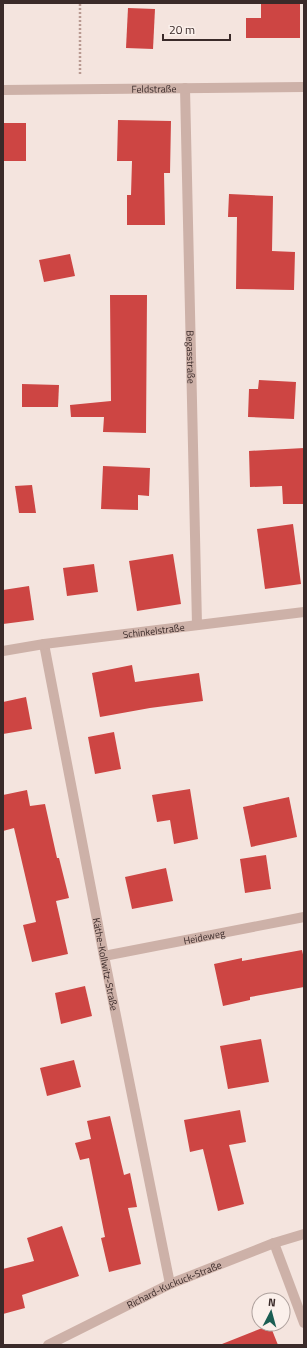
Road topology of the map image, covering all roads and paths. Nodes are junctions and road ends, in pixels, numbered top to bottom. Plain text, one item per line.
1 (80, 3) edge
2 (304, 87) edge
3 (185, 88) junction
4 (80, 89) junction
5 (3, 90) edge
6 (304, 612) edge
7 (197, 626) junction
8 (44, 644) junction
9 (3, 651) edge
10 (304, 917) edge
11 (104, 956) junction
12 (304, 1234) edge
13 (274, 1243) junction
14 (170, 1284) junction
15 (304, 1323) edge
16 (48, 1345) edge

1 - 4 path
2 - 3 street, Feldstraße
3 - 4 street, Feldstraße
3 - 7 street, Begasstraße
4 - 5 street, Feldstraße
6 - 7 street, Schinkelstraße
7 - 8 street, Schinkelstraße
8 - 9 street, Schinkelstraße
8 - 11 street, Käthe-Kollwitz-Straße
10 - 11 street, Heideweg
11 - 14 street, Käthe-Kollwitz-Straße
12 - 13 street, Richard-Kuckuck-Straße
13 - 14 street, Richard-Kuckuck-Straße
13 - 15 street
14 - 16 street, Richard-Kuckuck-Straße

